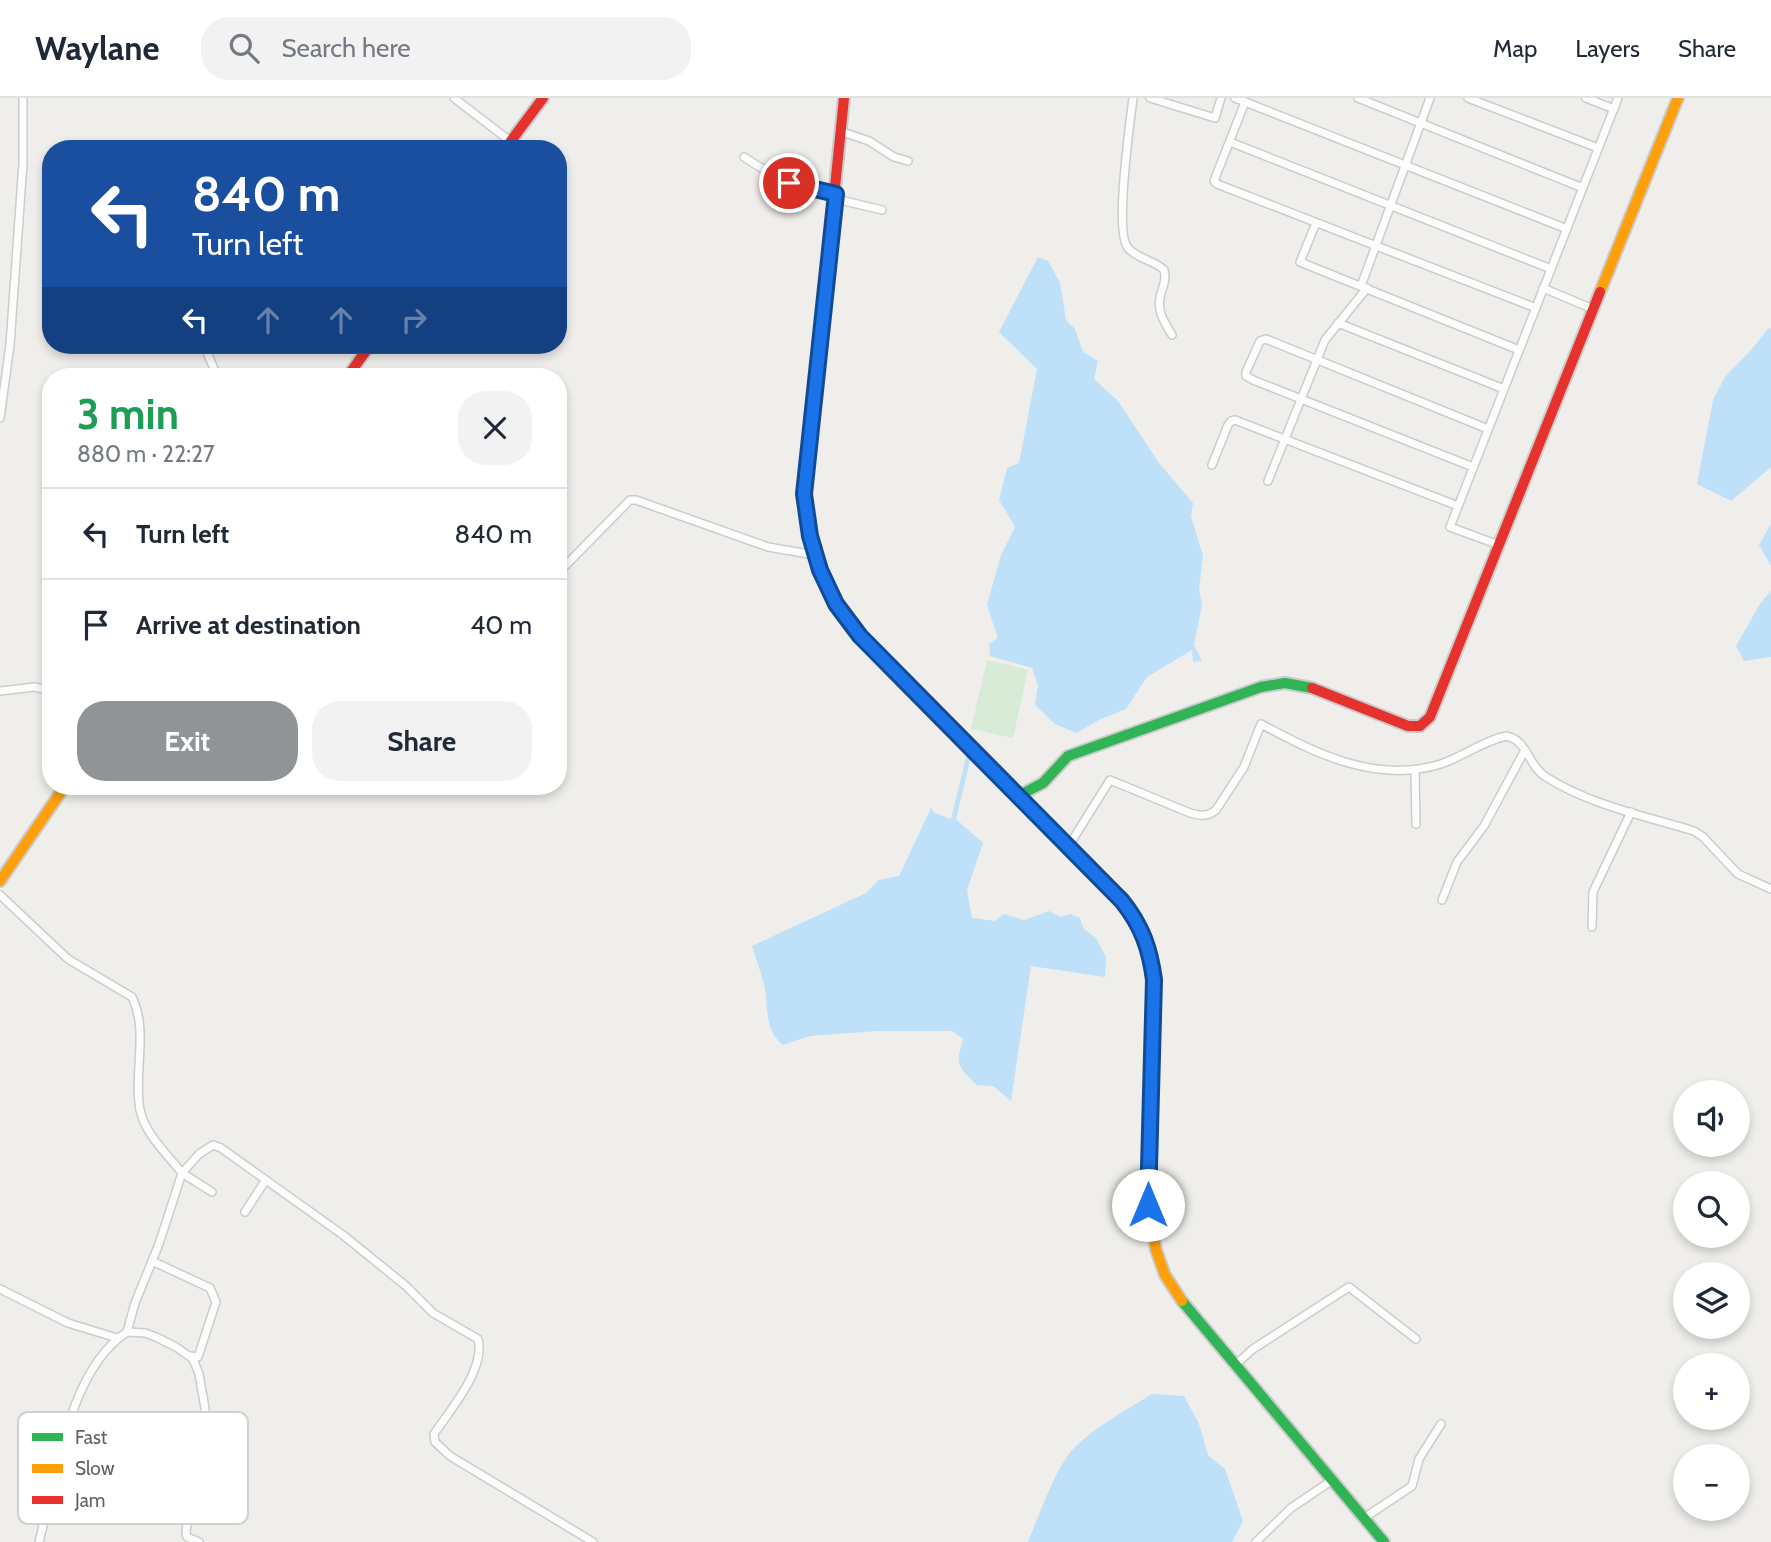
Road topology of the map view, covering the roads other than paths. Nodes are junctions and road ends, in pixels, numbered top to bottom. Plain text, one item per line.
1 (23, 98) edge
2 (454, 98) edge
3 (543, 98) edge
4 (844, 98) edge
5 (1133, 98) edge
6 (1150, 98) edge
7 (1221, 98) edge
8 (1235, 98) edge
9 (1358, 98) edge
10 (1430, 98) edge
11 (1468, 98) edge
12 (1586, 98) edge
13 (1618, 98) edge
14 (1678, 98) edge
15 (1245, 102) junction
16 (1614, 109) junction
17 (1420, 125) junction
18 (840, 131) junction
19 (501, 140) edge
20 (511, 140) edge
21 (1230, 142) junction
22 (1598, 148) junction
23 (744, 157) dead end
24 (908, 161) dead end
25 (1407, 165) junction
26 (1583, 188) junction
27 (836, 197) junction
28 (1392, 205) junction
29 (881, 210) dead end
30 (1316, 223) junction
31 (1567, 229) junction
32 (1376, 247) junction
33 (1551, 269) junction
34 (1364, 287) junction
35 (1544, 288) junction
36 (1535, 309) junction
37 (1593, 309) junction
38 (1338, 323) junction
39 (1172, 335) dead end
40 (1519, 350) junction
41 (1317, 360) junction
42 (1504, 389) junction
43 (1301, 400) junction
44 (0, 418) edge
45 (1488, 429) junction
46 (1285, 440) junction
47 (1212, 465) dead end
48 (1473, 467) junction
49 (1268, 481) dead end
50 (1458, 506) junction
51 (1499, 545) junction
52 (815, 555) junction
53 (567, 564) edge
54 (42, 689) edge
55 (0, 691) edge
56 (1525, 750) junction
57 (1416, 771) junction
58 (59, 795) edge
59 (1018, 796) junction
60 (1631, 813) junction
61 (1416, 824) dead end
62 (1068, 847) junction
63 (0, 881) edge
64 (1771, 889) edge
65 (0, 895) edge
66 (1442, 900) dead end
67 (1592, 927) dead end
68 (182, 1173) junction
69 (265, 1181) junction
70 (212, 1192) dead end
71 (244, 1212) dead end
72 (152, 1261) junction
73 (0, 1289) edge
74 (127, 1332) junction
75 (117, 1338) junction
76 (1416, 1339) dead end
77 (190, 1356) junction
78 (1234, 1366) junction
79 (73, 1412) edge
80 (203, 1412) edge
81 (1441, 1424) dead end
82 (1331, 1481) junction
83 (1364, 1518) junction
84 (43, 1524) edge
85 (187, 1524) edge
86 (39, 1542) edge
87 (199, 1542) edge
88 (593, 1542) edge
89 (1256, 1542) edge
90 (1384, 1542) edge

1 - 44 street
2 - 19 street
3 - 20 main road
4 - 18 main road
5 - 39 street
6 - 7 street
8 - 15 street
9 - 17 street
10 - 17 street
11 - 22 street
12 - 16 street
13 - 16 street
14 - 37 main road
15 - 21 street
15 - 25 street
16 - 22 street
17 - 25 street
17 - 26 street
18 - 24 street
18 - 27 main road
21 - 28 street
21 - 30 street
22 - 26 street
23 - 27 street
25 - 28 street
25 - 31 street
26 - 31 street
27 - 29 street
27 - 52 main road
28 - 32 street
28 - 33 street
30 - 32 street
30 - 34 street
31 - 33 street
32 - 34 street
32 - 36 street
33 - 35 street
34 - 38 street
34 - 40 street
35 - 36 street
35 - 37 street
36 - 40 street
37 - 51 main road
38 - 41 street
38 - 42 street
40 - 42 street
41 - 43 street
41 - 43 street
41 - 45 street
42 - 45 street
43 - 46 street
43 - 48 street
45 - 48 street
46 - 47 street
46 - 49 street
46 - 50 street
48 - 50 street
50 - 51 street
51 - 59 main road
52 - 53 street
52 - 59 main road
54 - 55 street
56 - 57 street
56 - 60 street
56 - 66 street
57 - 61 street
57 - 62 street
58 - 63 main road
59 - 62 main road
60 - 64 street
60 - 67 street
62 - 78 main road
65 - 68 street
68 - 69 street
68 - 70 street
68 - 72 street
69 - 71 street
69 - 88 street
72 - 74 street
72 - 77 street
73 - 75 street
74 - 75 street
74 - 77 street
75 - 79 street
76 - 78 street
77 - 80 street
78 - 82 main road
81 - 83 street
82 - 83 main road
82 - 89 street
83 - 90 main road
84 - 86 street
85 - 87 street

